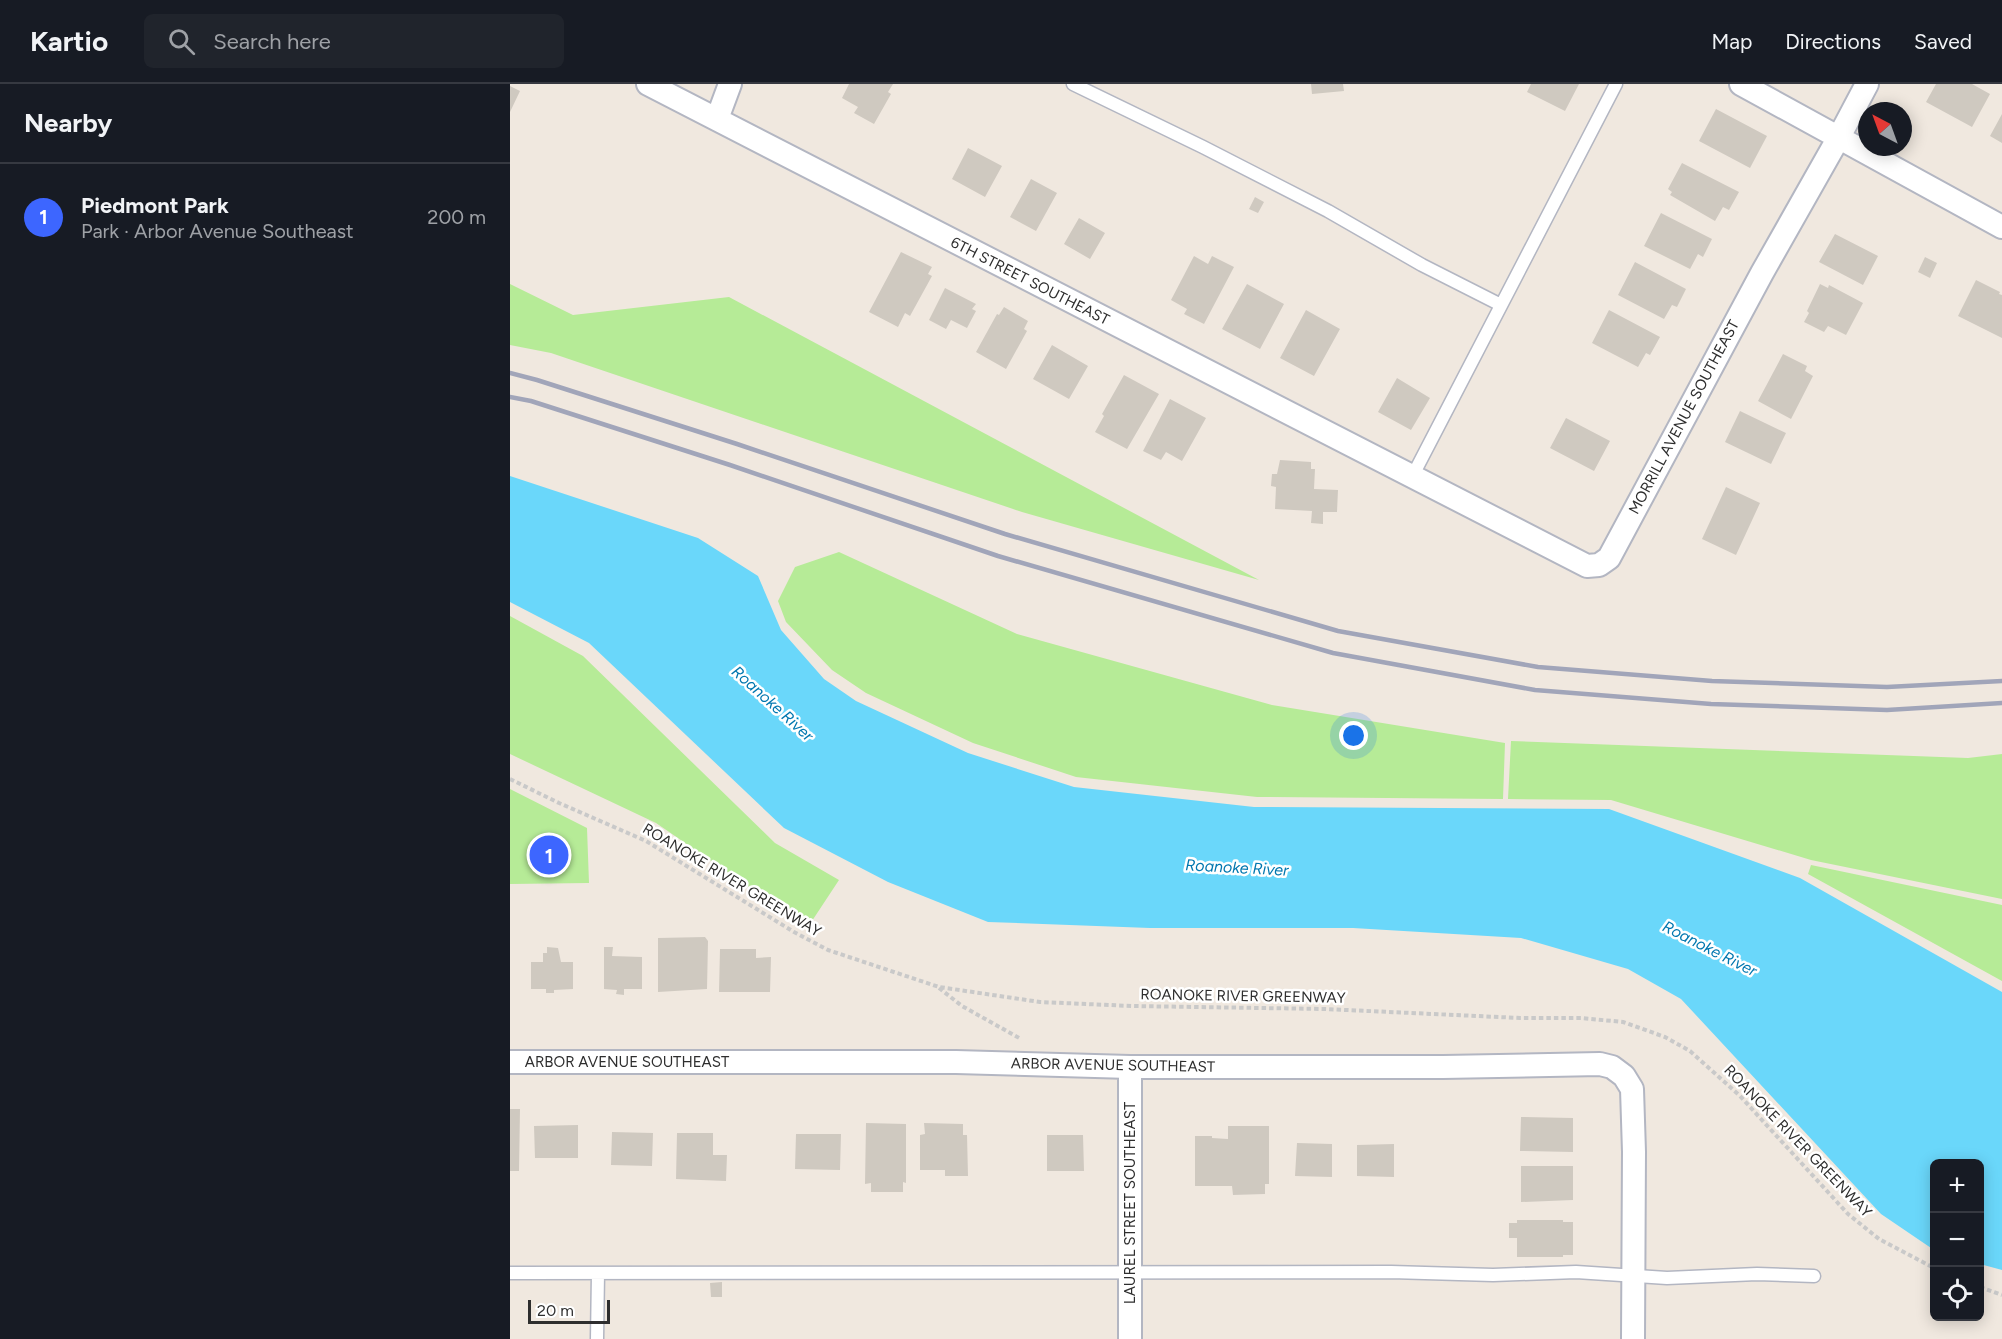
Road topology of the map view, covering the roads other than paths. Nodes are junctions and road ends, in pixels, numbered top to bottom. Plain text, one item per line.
1 (648, 84) edge
2 (730, 84) edge
3 (1073, 84) edge
4 (1616, 84) edge
5 (1741, 84) edge
6 (1867, 84) edge
7 (717, 119) junction
8 (1839, 137) junction
9 (2002, 227) edge
10 (1502, 305) junction
11 (1412, 477) junction
12 (510, 1062) edge
13 (1130, 1067) junction
14 (1130, 1272) junction
15 (510, 1273) edge
16 (598, 1273) junction
17 (1633, 1276) junction
18 (1814, 1276) dead end
19 (597, 1339) edge
20 (1130, 1339) edge
21 (1633, 1339) edge

1 - 7 street, 6TH STREET SOUTHEAST
2 - 7 street
3 - 10 lane
4 - 10 lane
5 - 8 street
6 - 8 street, MORRILL AVENUE SOUTHEAST
7 - 11 street, 6TH STREET SOUTHEAST
8 - 9 street
8 - 11 street, MORRILL AVENUE SOUTHEAST
10 - 11 lane
12 - 13 street, ARBOR AVENUE SOUTHEAST
13 - 14 street, LAUREL STREET SOUTHEAST
13 - 17 street, ARBOR AVENUE SOUTHEAST
14 - 16 lane
14 - 17 lane
14 - 20 street, LAUREL STREET SOUTHEAST
15 - 16 lane
16 - 19 lane
17 - 18 lane
17 - 21 street, ARBOR AVENUE SOUTHEAST

